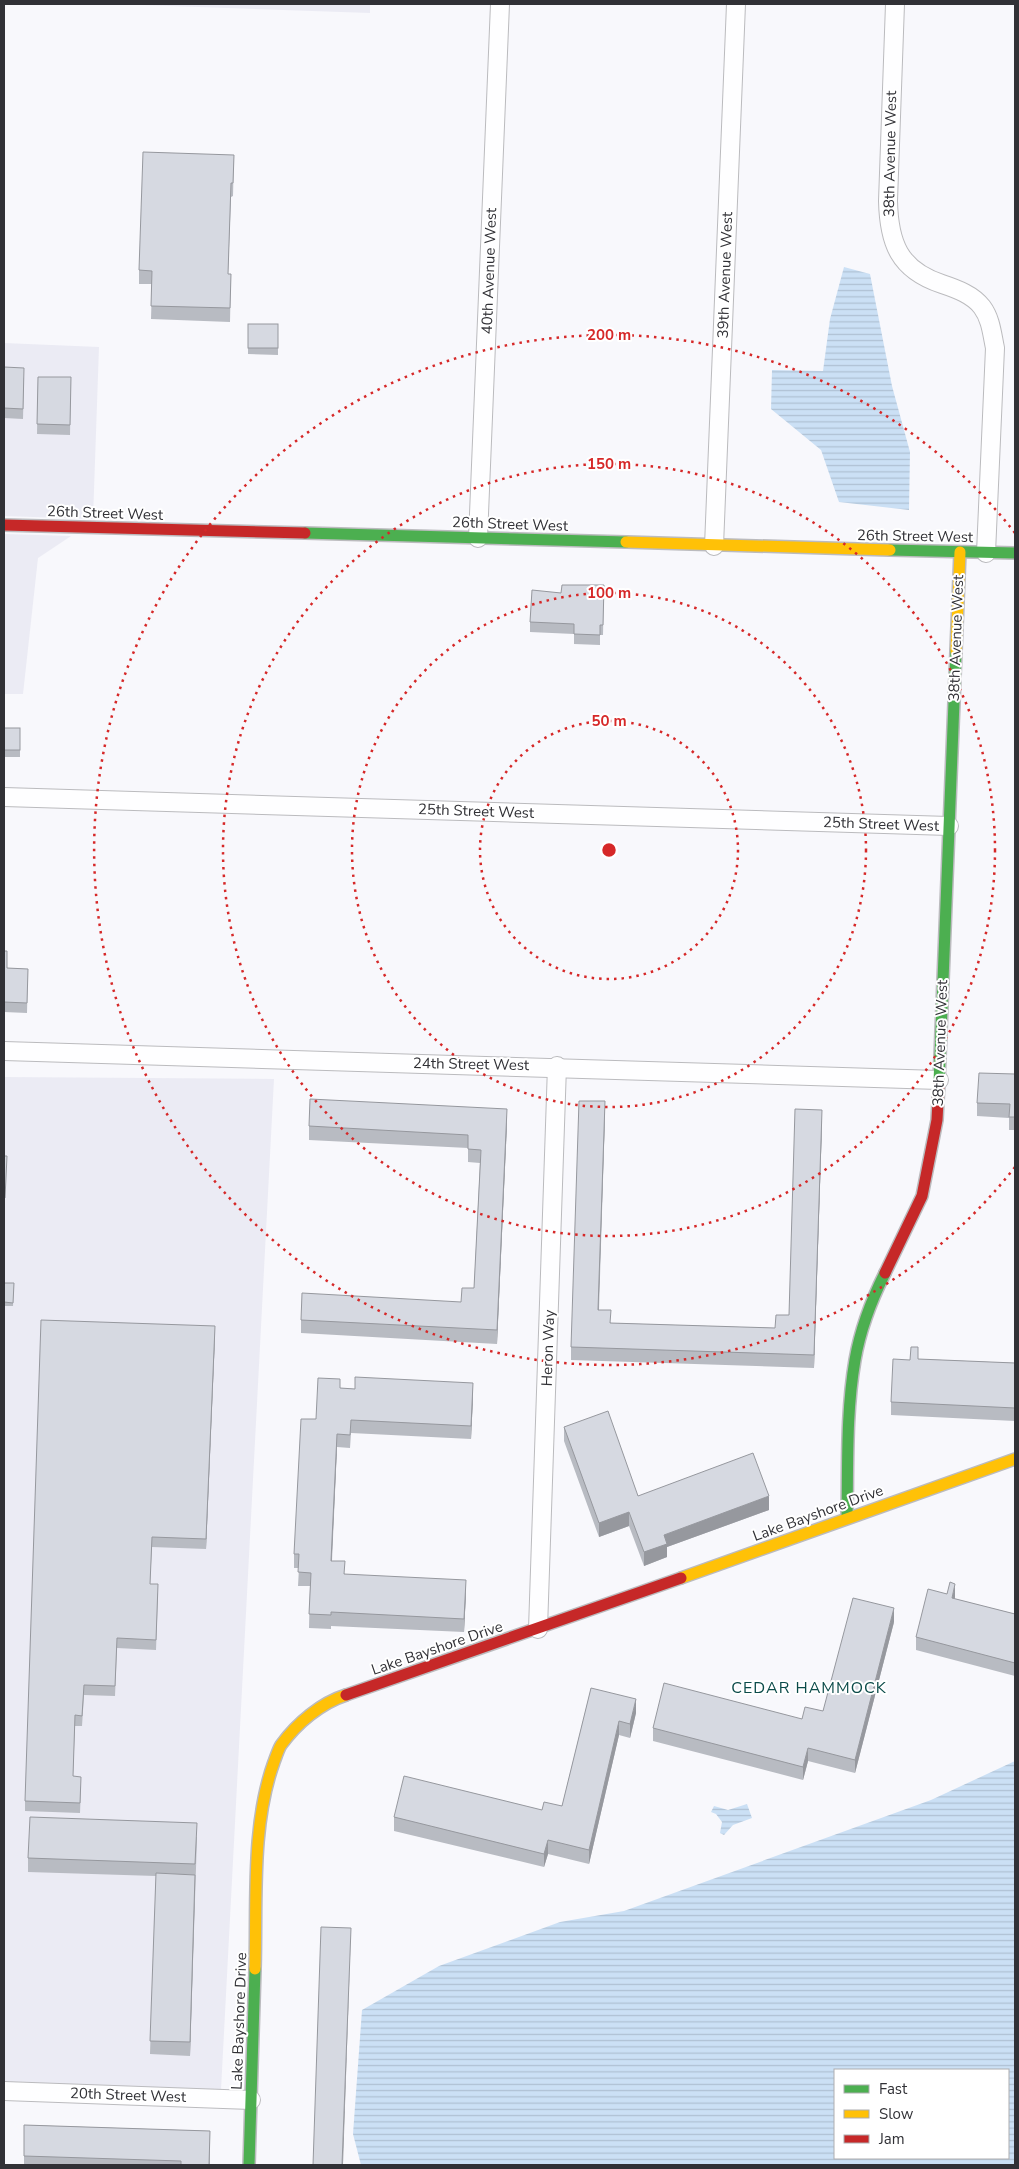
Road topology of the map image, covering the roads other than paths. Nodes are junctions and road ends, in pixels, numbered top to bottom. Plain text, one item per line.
1 (500, 4) edge
2 (736, 4) edge
3 (895, 4) edge
4 (4, 525) edge
5 (478, 538) junction
6 (714, 546) junction
7 (960, 552) junction
8 (986, 553) junction
9 (1015, 553) edge
10 (4, 796) edge
11 (949, 826) junction
12 (4, 1051) edge
13 (557, 1066) junction
14 (939, 1080) junction
15 (1015, 1459) edge
16 (847, 1518) junction
17 (538, 1629) junction
18 (4, 2091) edge
19 (251, 2100) junction
20 (249, 2165) edge

1 - 5 street, 40th Avenue West
2 - 6 street, 39th Avenue West
3 - 8 street, 38th Avenue West
4 - 5 street, 26th Street West
5 - 6 street, 26th Street West
6 - 7 street, 26th Street West
7 - 8 street, 26th Street West
7 - 11 street, 38th Avenue West
8 - 9 street, 26th Street West
10 - 11 street, 25th Street West
11 - 14 street, 38th Avenue West
12 - 13 street, 24th Street West
13 - 14 street, 24th Street West
13 - 17 street, Heron Way
14 - 16 street, 38th Avenue West
15 - 16 street, Lake Bayshore Drive
16 - 17 street, Lake Bayshore Drive
17 - 19 street, Lake Bayshore Drive
18 - 19 street, 20th Street West
19 - 20 street, Lake Bayshore Drive

